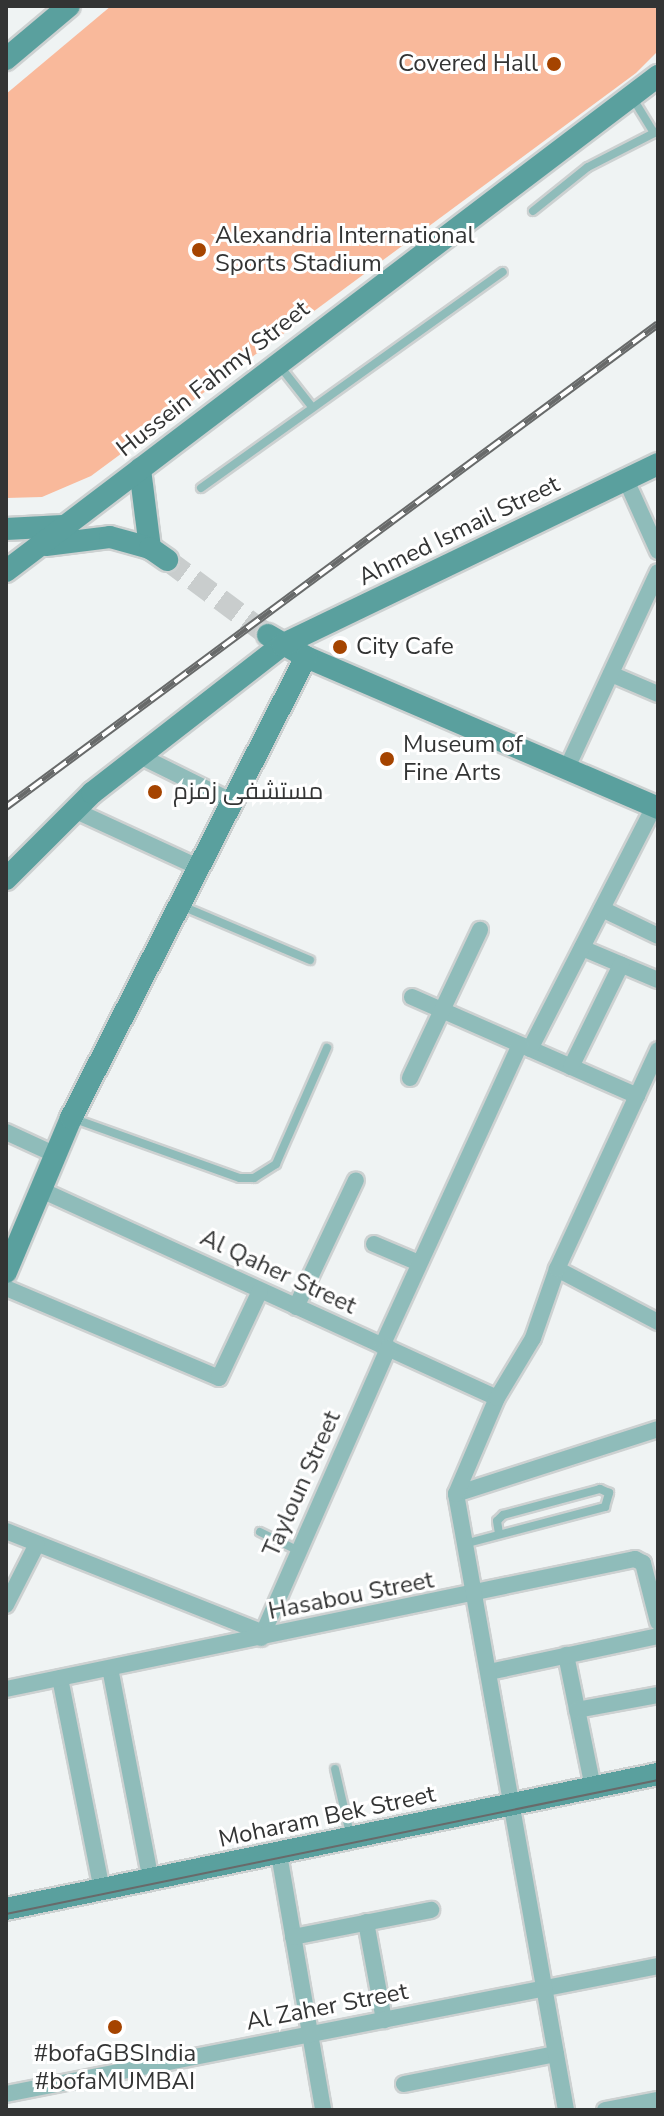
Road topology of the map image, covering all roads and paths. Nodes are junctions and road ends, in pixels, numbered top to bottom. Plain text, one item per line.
1 (69, 6) edge
2 (6, 59) edge
3 (658, 76) edge
4 (631, 96) junction
5 (656, 132) edge
6 (533, 211) dead end
7 (503, 272) dead end
8 (276, 361) junction
9 (312, 407) junction
10 (658, 464) edge
11 (140, 469) junction
12 (626, 480) junction
13 (201, 488) dead end
14 (64, 526) junction
15 (6, 529) edge
16 (31, 551) junction
17 (658, 551) edge
18 (6, 555) edge
19 (6, 571) edge
20 (658, 572) edge
21 (275, 640) junction
22 (306, 657) junction
23 (611, 674) junction
24 (658, 694) edge
25 (138, 755) junction
26 (566, 770) junction
27 (229, 800) junction
28 (656, 808) edge
29 (74, 810) junction
30 (196, 866) junction
31 (6, 879) edge
32 (177, 904) junction
33 (602, 909) junction
34 (480, 930) dead end
35 (658, 936) edge
36 (582, 948) junction
37 (310, 960) dead end
38 (621, 965) junction
39 (658, 980) edge
40 (412, 997) dead end
41 (442, 1010) junction
42 (525, 1047) junction
43 (327, 1048) dead end
44 (658, 1050) edge
45 (571, 1067) junction
46 (410, 1078) dead end
47 (637, 1096) junction
48 (71, 1118) junction
49 (6, 1132) edge
50 (56, 1155) junction
51 (356, 1180) dead end
52 (39, 1189) junction
53 (374, 1244) dead end
54 (419, 1263) junction
55 (557, 1269) junction
56 (6, 1272) edge
57 (6, 1288) edge
58 (260, 1291) junction
59 (296, 1307) junction
60 (658, 1321) edge
61 (385, 1347) junction
62 (497, 1398) junction
63 (658, 1429) edge
64 (456, 1494) junction
65 (6, 1531) edge
66 (260, 1532) dead end
67 (499, 1534) junction
68 (37, 1544) junction
69 (463, 1544) junction
70 (299, 1551) junction
71 (473, 1595) junction
72 (6, 1605) edge
73 (658, 1622) edge
74 (262, 1635) junction
75 (658, 1636) edge
76 (566, 1655) junction
77 (110, 1668) junction
78 (489, 1672) junction
79 (60, 1678) junction
80 (6, 1689) edge
81 (658, 1695) edge
82 (577, 1710) junction
83 (335, 1769) dead end
84 (658, 1774) edge
85 (593, 1788) junction
86 (512, 1804) junction
87 (351, 1838) junction
88 (279, 1854) junction
89 (151, 1881) junction
90 (102, 1891) junction
91 (6, 1909) edge
92 (431, 1910) dead end
93 (366, 1922) junction
94 (293, 1937) junction
95 (658, 1966) edge
96 (544, 1988) junction
97 (384, 2020) junction
98 (310, 2035) junction
99 (556, 2054) junction
100 (404, 2084) dead end
101 (6, 2094) edge
102 (658, 2100) edge
103 (323, 2110) edge
104 (566, 2110) edge
105 (605, 2110) edge

1 - 2 street
3 - 4 street, Hussein Fahmy Street
4 - 5 lane
4 - 8 street, Hussein Fahmy Street
5 - 6 lane
7 - 9 lane
8 - 9 lane
8 - 11 street, Hussein Fahmy Street
9 - 13 lane
10 - 12 street, Ahmed Ismail Street
11 - 14 street, Hussein Fahmy Street
11 - 16 street
12 - 17 street
12 - 21 street, Ahmed Ismail Street
14 - 15 street
14 - 16 street, Hussein Fahmy Street
16 - 18 street
16 - 19 street, Hussein Fahmy Street
20 - 23 street
21 - 22 street
21 - 25 street, Ahmed Ismail Street
22 - 26 street
22 - 27 street
23 - 24 street
23 - 26 street
25 - 27 street
25 - 29 street, Ahmed Ismail Street
26 - 28 street
27 - 30 street
28 - 33 street, Tayloun Street
29 - 30 street
29 - 31 street, Ahmed Ismail Street
30 - 32 street
32 - 37 lane
32 - 48 street
33 - 35 street
33 - 36 street, Tayloun Street
34 - 41 street
36 - 38 street
36 - 42 street, Tayloun Street
38 - 39 street
38 - 45 street
40 - 41 street
41 - 42 street
41 - 46 street
42 - 45 street
42 - 54 street, Tayloun Street
43 - 48 lane
44 - 47 street
45 - 47 street
47 - 55 street
48 - 50 street
49 - 50 street
50 - 52 street
51 - 59 street
52 - 56 street
52 - 58 street, Al Qaher Street
53 - 54 street
54 - 61 street, Tayloun Street
55 - 60 street
55 - 62 street
57 - 58 street
58 - 59 street, Al Qaher Street
59 - 61 street, Al Qaher Street
61 - 62 street, Al Qaher Street
61 - 70 street, Tayloun Street
62 - 64 street
63 - 64 street
64 - 69 street
65 - 68 street
66 - 70 lane
67 - 67 lane
67 - 69 lane
68 - 72 street
68 - 74 street
69 - 71 street
70 - 74 street, Tayloun Street
71 - 73 street, Hasabou Street
71 - 74 street, Hasabou Street
71 - 78 street
74 - 77 street, Hasabou Street
75 - 76 street
76 - 78 street
76 - 82 street
77 - 79 street, Hasabou Street
77 - 89 street
78 - 86 street
79 - 80 street, Hasabou Street
79 - 90 street
81 - 82 street
82 - 85 street
83 - 87 lane
84 - 85 street, Moharam Bek Street
85 - 86 street, Moharam Bek Street
86 - 87 street, Moharam Bek Street
86 - 96 street
87 - 88 street, Moharam Bek Street
88 - 89 street, Moharam Bek Street
88 - 94 street
89 - 90 street, Moharam Bek Street
90 - 91 street, Moharam Bek Street
92 - 93 street
93 - 94 street
93 - 97 street
94 - 98 street
95 - 96 street, Al Zaher Street
96 - 97 street, Al Zaher Street
96 - 99 street
97 - 98 street, Al Zaher Street
98 - 101 street, Al Zaher Street
98 - 103 street
99 - 100 street
99 - 104 street
102 - 105 street

